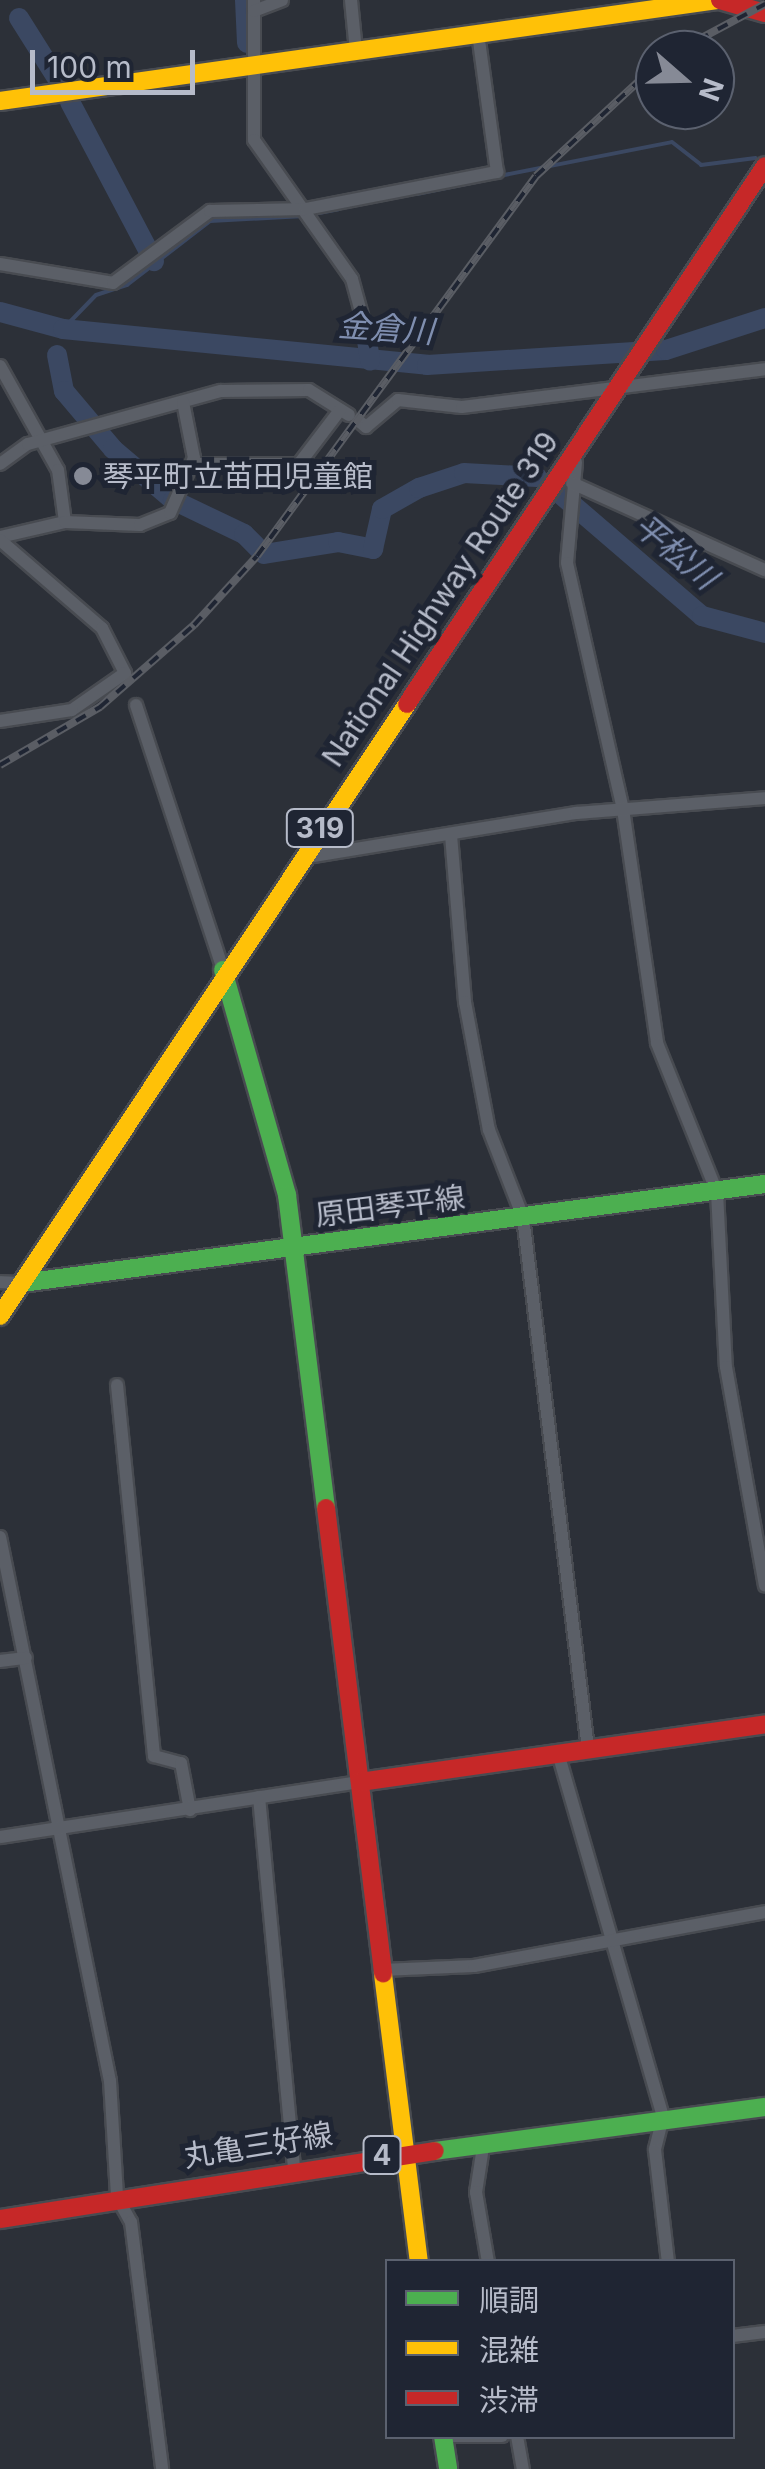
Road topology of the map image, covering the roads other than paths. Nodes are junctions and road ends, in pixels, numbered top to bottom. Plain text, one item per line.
1 (282, 0) edge
2 (352, 0) edge
3 (720, 0) edge
4 (692, 2) edge
5 (254, 6) edge
6 (765, 13) edge
7 (478, 34) junction
8 (356, 51) junction
9 (249, 66) junction
10 (0, 101) edge
11 (765, 166) edge
12 (306, 209) junction
13 (0, 264) edge
14 (364, 323) dead end
15 (0, 366) edge
16 (765, 369) edge
17 (614, 382) junction
18 (183, 402) junction
19 (350, 415) junction
20 (46, 440) junction
21 (579, 440) junction
22 (0, 464) edge
23 (193, 464) junction
24 (572, 484) junction
25 (65, 522) junction
26 (0, 538) edge
27 (765, 570) edge
28 (136, 706) dead end
29 (0, 720) edge
30 (765, 798) edge
31 (623, 809) junction
32 (451, 835) junction
33 (300, 858) junction
34 (224, 970) junction
35 (765, 1184) edge
36 (717, 1192) junction
37 (523, 1217) junction
38 (292, 1246) junction
39 (0, 1282) edge
40 (22, 1283) junction
41 (0, 1316) edge
42 (117, 1384) dead end
43 (0, 1537) edge
44 (763, 1558) edge
45 (765, 1586) edge
46 (26, 1658) junction
47 (0, 1661) edge
48 (765, 1724) edge
49 (588, 1749) junction
50 (558, 1753) junction
51 (360, 1782) junction
52 (259, 1797) junction
53 (190, 1810) junction
54 (65, 1829) junction
55 (0, 1837) edge
56 (765, 1912) edge
57 (608, 1942) junction
58 (382, 1970) junction
59 (765, 2107) edge
60 (663, 2117) junction
61 (482, 2148) junction
62 (404, 2154) junction
63 (294, 2166) junction
64 (118, 2197) junction
65 (0, 2219) edge
66 (419, 2259) edge
67 (487, 2259) edge
68 (668, 2259) edge
69 (765, 2332) edge
70 (735, 2336) edge
71 (443, 2439) edge
72 (518, 2439) edge
73 (162, 2469) edge
74 (448, 2469) edge
75 (523, 2469) edge

1 - 5 street
2 - 8 street
3 - 4 main road
3 - 6 main road
4 - 7 main road
5 - 9 street
7 - 8 main road
7 - 12 street
8 - 9 main road
9 - 10 main road
9 - 12 street
11 - 17 main road, National Highway Route 319 / 319
12 - 13 street
12 - 14 street
15 - 20 street
16 - 17 street
17 - 19 street
17 - 21 main road, National Highway Route 319 / 319
18 - 19 street
18 - 20 street
18 - 23 street
19 - 23 street
20 - 22 street
20 - 25 street
21 - 24 street
21 - 33 main road, National Highway Route 319 / 319
23 - 25 street
24 - 27 street
24 - 31 street
25 - 26 street
26 - 29 street
28 - 34 street
30 - 31 street
31 - 32 street
31 - 36 street
32 - 33 street
32 - 37 street
33 - 34 main road, National Highway Route 319 / 319
34 - 38 main road
34 - 40 main road, National Highway Route 319 / 319
35 - 36 main road, 原田琴平線
36 - 37 main road, 原田琴平線
36 - 44 street
37 - 38 main road, 原田琴平線
37 - 49 street
38 - 40 main road, 原田琴平線
38 - 51 main road
39 - 40 street
40 - 41 main road, National Highway Route 319 / 319
42 - 53 street
43 - 46 street
44 - 45 street
46 - 47 street
46 - 54 street
48 - 49 main road
49 - 50 main road
50 - 51 main road
50 - 57 street
51 - 52 street
51 - 58 main road
52 - 53 street
52 - 63 street
53 - 54 street
54 - 55 street
54 - 64 street
56 - 57 street
57 - 58 street
57 - 60 street
58 - 62 main road
59 - 60 main road, 丸亀三好線 / 4
60 - 61 main road, 丸亀三好線 / 4
60 - 68 street
61 - 62 main road, 丸亀三好線 / 4
61 - 67 street
62 - 63 main road, 丸亀三好線 / 4
62 - 66 main road
63 - 64 main road, 丸亀三好線 / 4
64 - 65 main road, 丸亀三好線 / 4
64 - 73 street
69 - 70 street
71 - 74 main road
72 - 75 street

